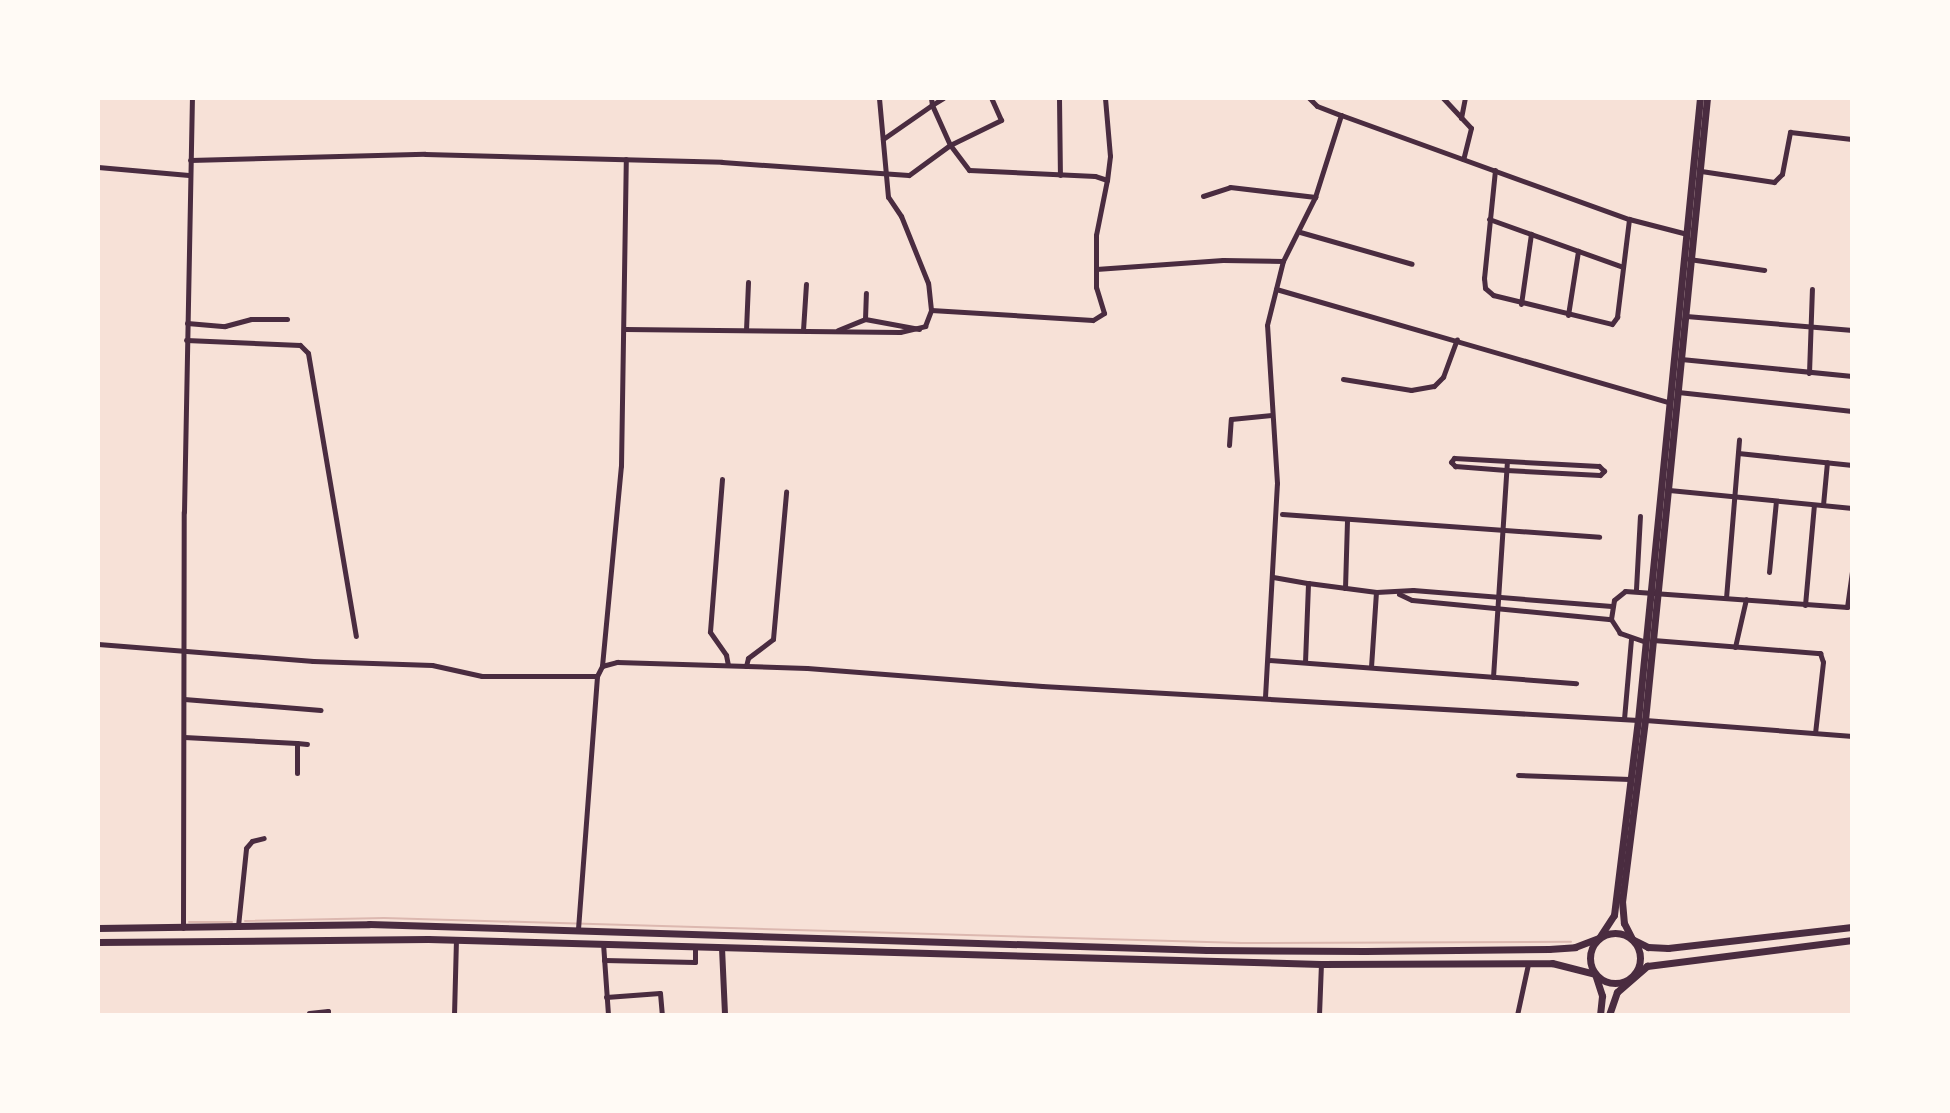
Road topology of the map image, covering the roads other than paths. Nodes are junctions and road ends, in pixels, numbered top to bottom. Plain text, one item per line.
1 (192, 98) edge
2 (879, 98) edge
3 (943, 98) edge
4 (991, 98) edge
5 (1059, 98) edge
6 (1105, 98) edge
7 (1309, 98) edge
8 (1443, 98) edge
9 (1465, 98) edge
10 (1700, 98) edge
11 (1707, 98) edge
12 (931, 102) edge
13 (1341, 115) junction
14 (1461, 118) junction
15 (883, 139) junction
16 (1852, 139) edge
17 (950, 145) junction
18 (626, 159) junction
19 (1463, 159) junction
20 (190, 160) junction
21 (98, 167) edge
22 (1495, 170) junction
23 (886, 171) junction
24 (1701, 171) junction
25 (189, 175) junction
26 (1060, 175) junction
27 (1107, 180) junction
28 (1203, 196) dead end
29 (1315, 197) junction
30 (1694, 202) junction
31 (1489, 219) junction
32 (1629, 219) junction
33 (1300, 232) junction
34 (1531, 234) junction
35 (1687, 234) junction
36 (1578, 251) junction
37 (1687, 259) junction
38 (1283, 261) junction
39 (1412, 264) dead end
40 (1623, 267) junction
41 (1096, 269) junction
42 (1764, 270) dead end
43 (748, 282) dead end
44 (806, 284) dead end
45 (1276, 289) junction
46 (1812, 289) dead end
47 (866, 293) dead end
48 (1521, 304) junction
49 (931, 310) junction
50 (1568, 315) junction
51 (1685, 316) junction
52 (287, 319) dead end
53 (865, 319) junction
54 (187, 323) junction
55 (1811, 327) junction
56 (625, 329) junction
57 (921, 329) junction
58 (746, 330) junction
59 (803, 330) junction
60 (837, 330) junction
61 (1852, 330) edge
62 (1457, 339) junction
63 (186, 340) junction
64 (1681, 359) junction
65 (1809, 373) junction
66 (1852, 376) edge
67 (1343, 379) dead end
68 (1678, 392) junction
69 (1670, 403) junction
70 (1852, 411) edge
71 (1272, 415) junction
72 (1739, 440) dead end
73 (1229, 445) dead end
74 (1738, 453) junction
75 (1507, 461) junction
76 (1827, 462) junction
77 (1852, 465) edge
78 (1506, 470) junction
79 (722, 479) dead end
80 (1669, 490) junction
81 (786, 492) dead end
82 (1734, 497) junction
83 (1776, 501) junction
84 (1814, 505) junction
85 (1823, 505) junction
86 (1852, 508) edge
87 (1282, 514) dead end
88 (1640, 516) dead end
89 (1347, 519) junction
90 (1500, 529) junction
91 (1599, 537) dead end
92 (1852, 570) edge
93 (1769, 572) dead end
94 (1273, 577) junction
95 (1308, 583) junction
96 (1345, 588) junction
97 (1636, 589) junction
98 (1654, 591) junction
99 (1376, 592) junction
100 (1398, 593) junction
101 (1497, 596) junction
102 (1726, 598) junction
103 (1746, 599) junction
104 (1805, 605) junction
105 (1611, 606) junction
106 (1496, 610) junction
107 (1611, 619) junction
108 (356, 636) dead end
109 (1631, 639) junction
110 (1650, 641) junction
111 (98, 644) edge
112 (1735, 647) junction
113 (184, 648) junction
114 (1268, 660) junction
115 (1305, 662) junction
116 (728, 665) junction
117 (602, 666) junction
118 (746, 666) junction
119 (1371, 667) junction
120 (597, 676) junction
121 (1493, 677) junction
122 (1576, 683) dead end
123 (1265, 697) junction
124 (184, 699) junction
125 (321, 710) dead end
126 (1624, 719) junction
127 (1642, 720) junction
128 (1815, 733) junction
129 (1852, 736) edge
130 (184, 737) junction
131 (297, 743) junction
132 (307, 744) dead end
133 (297, 773) dead end
134 (1518, 775) dead end
135 (1630, 779) junction
136 (264, 838) dead end
137 (238, 927) junction
138 (1852, 927) edge
139 (98, 928) edge
140 (148, 928) junction
141 (183, 928) junction
142 (562, 929) junction
143 (578, 929) junction
144 (1599, 938) junction
145 (1632, 939) junction
146 (456, 940) junction
147 (1852, 940) edge
148 (149, 941) junction
149 (98, 942) edge
150 (978, 942) junction
151 (561, 943) junction
152 (603, 943) junction
153 (695, 947) junction
154 (722, 948) junction
155 (978, 955) junction
156 (604, 960) junction
157 (1529, 963) junction
158 (1321, 964) junction
159 (1595, 974) junction
160 (1629, 979) junction
161 (606, 997) junction
162 (309, 1013) dead end
163 (328, 1015) edge
164 (454, 1015) edge
165 (608, 1015) edge
166 (662, 1015) edge
167 (725, 1015) edge
168 (1319, 1015) edge
169 (1517, 1015) edge
170 (1600, 1015) edge
171 (1609, 1015) edge

1 - 20 street
2 - 15 street
3 - 12 street
4 - 17 street
5 - 26 street
6 - 27 street
7 - 13 street
8 - 14 street
9 - 14 street
10 - 30 main road
11 - 24 main road
12 - 15 street
12 - 17 street
13 - 19 street
13 - 29 street
14 - 19 street
15 - 23 street
16 - 24 street
17 - 23 street
17 - 26 street
18 - 20 street
18 - 23 street
18 - 56 street
19 - 22 street
20 - 25 street
21 - 25 street
22 - 31 street
22 - 32 street
23 - 49 street
24 - 30 main road
25 - 54 street
26 - 27 street
27 - 41 street
28 - 29 street
29 - 33 street
30 - 35 main road
30 - 37 main road
31 - 34 street
31 - 48 street
32 - 35 street
32 - 40 street
33 - 38 street
33 - 39 street
34 - 36 street
34 - 48 street
35 - 37 main road
36 - 40 street
36 - 50 street
37 - 42 street
37 - 51 main road
37 - 69 main road
38 - 41 street
38 - 45 street
40 - 50 street
41 - 49 street
43 - 58 street
44 - 59 street
45 - 62 street
45 - 71 street
46 - 55 street
47 - 53 street
48 - 50 street
49 - 57 street
51 - 55 street
51 - 64 main road
52 - 54 street
53 - 57 street
53 - 60 street
54 - 63 street
55 - 61 street
55 - 65 street
56 - 58 street
56 - 117 street
57 - 60 street
58 - 59 street
59 - 60 street
62 - 67 street
62 - 69 street
63 - 108 street
63 - 113 street
64 - 65 street
64 - 68 main road
65 - 66 street
68 - 70 street
68 - 80 main road
69 - 98 main road
71 - 73 street
71 - 94 street
72 - 74 street
74 - 76 street
74 - 82 street
75 - 78 street
75 - 78 street
75 - 78 street
76 - 77 street
76 - 85 street
78 - 90 street
79 - 116 street
80 - 82 street
80 - 98 main road
81 - 118 street
82 - 83 street
82 - 102 street
83 - 84 street
83 - 93 street
84 - 85 street
84 - 104 street
85 - 86 street
87 - 89 street
88 - 97 street
89 - 90 street
89 - 96 street
90 - 91 street
90 - 101 street
92 - 104 street
94 - 95 street
94 - 114 street
95 - 96 street
95 - 115 street
96 - 99 street
97 - 98 street
97 - 105 street
98 - 102 street
98 - 110 main road
99 - 100 street
99 - 119 street
100 - 101 street
100 - 106 street
101 - 105 street
101 - 106 street
102 - 103 street
103 - 104 street
103 - 112 street
105 - 107 street
106 - 107 street
106 - 121 street
107 - 109 street
109 - 110 street
109 - 126 street
110 - 112 street
110 - 127 main road
111 - 113 street
112 - 128 street
113 - 120 street
113 - 124 street
114 - 115 street
114 - 123 street
115 - 119 street
116 - 117 street
116 - 118 street
117 - 120 street
118 - 123 street
119 - 121 street
120 - 143 street
121 - 122 street
123 - 126 street
124 - 125 street
124 - 130 street
126 - 127 street
127 - 128 street
127 - 135 main road
127 - 145 main road
128 - 129 street
130 - 131 street
130 - 141 street
131 - 132 street
131 - 133 street
134 - 135 street
135 - 144 main road
136 - 137 street
137 - 141 main road
137 - 142 main road
138 - 145 main road
139 - 140 main road
140 - 141 main road
140 - 148 main road
142 - 143 main road
142 - 151 main road
143 - 150 main road
144 - 145 main road
144 - 150 main road
144 - 159 main road
145 - 160 main road
146 - 148 main road
146 - 151 main road
146 - 164 street
147 - 160 main road
148 - 149 main road
150 - 155 main road
151 - 152 main road
152 - 153 main road
152 - 156 street
153 - 154 main road
153 - 156 street
154 - 155 main road
154 - 167 main road
155 - 158 main road
156 - 161 street
157 - 158 main road
157 - 159 main road
157 - 169 street
158 - 168 street
159 - 160 main road
159 - 170 main road
160 - 171 main road
161 - 165 street
161 - 166 street
162 - 163 street

